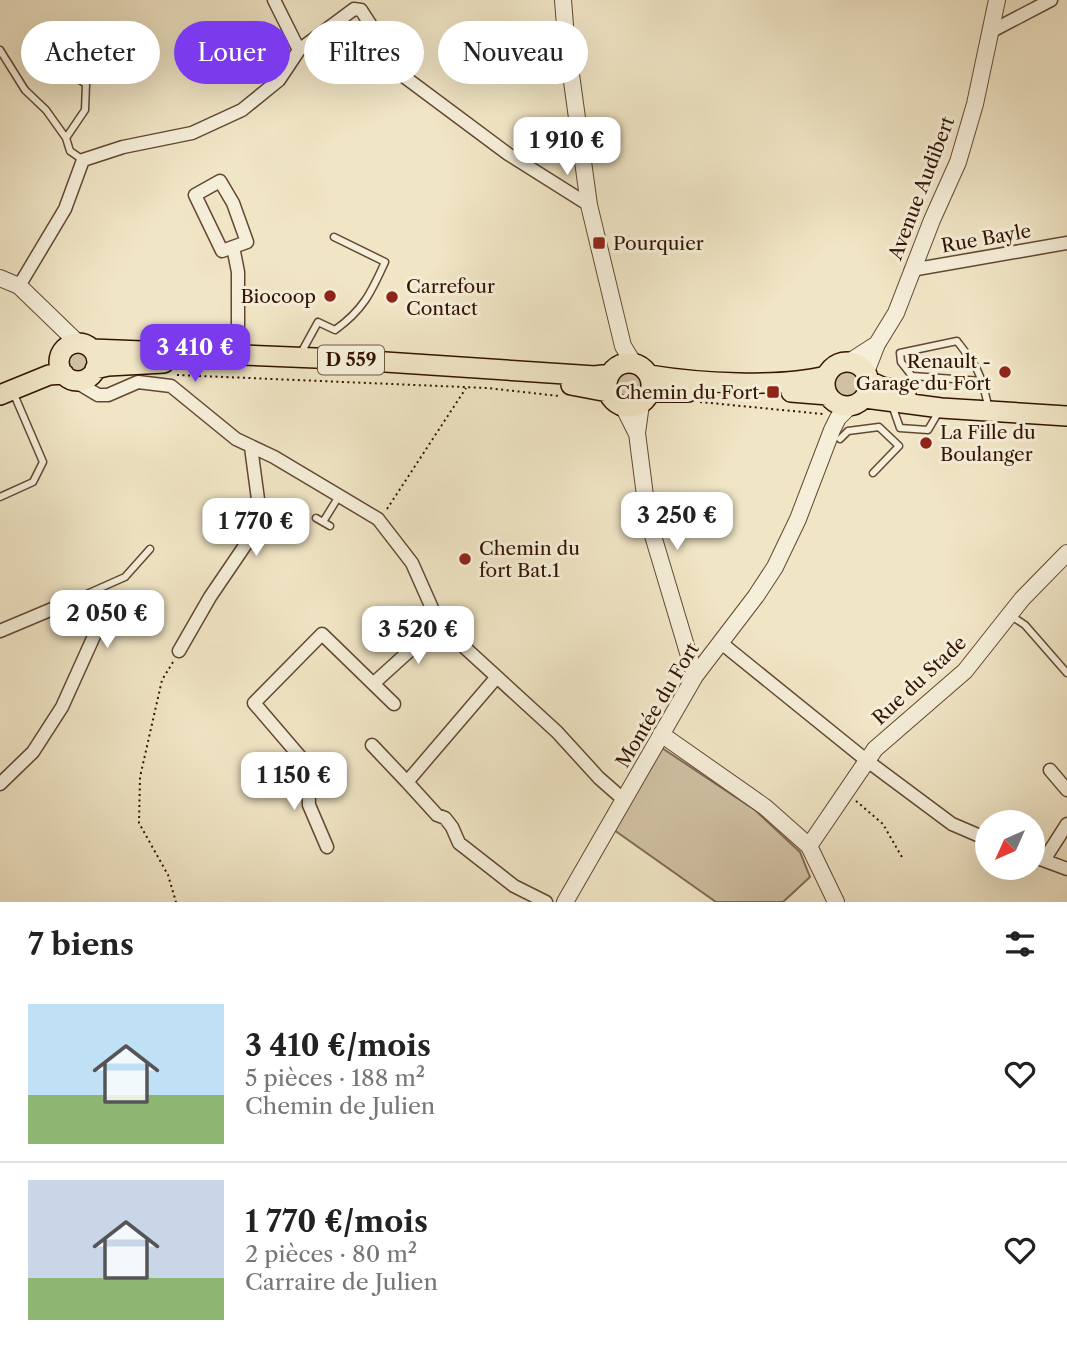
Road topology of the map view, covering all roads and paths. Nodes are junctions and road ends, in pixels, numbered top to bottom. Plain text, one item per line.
1 (274, 0) edge
2 (563, 0) edge
3 (998, 0) edge
4 (1051, 0) edge
5 (990, 32) junction
6 (0, 50) edge
7 (299, 50) junction
8 (86, 84) edge
9 (66, 138) junction
10 (83, 160) junction
11 (589, 205) junction
12 (334, 237) dead end
13 (1067, 243) edge
14 (233, 247) junction
15 (911, 270) junction
16 (0, 278) edge
17 (19, 286) junction
18 (238, 355) junction
19 (298, 357) junction
20 (77, 361) junction
21 (176, 375) dead end
22 (982, 381) junction
23 (629, 384) junction
24 (467, 387) junction
25 (4, 389) edge
26 (567, 396) dead end
27 (844, 399) junction
28 (690, 401) dead end
29 (987, 401) junction
30 (1067, 406) edge
31 (1067, 416) edge
32 (251, 447) junction
33 (873, 473) dead end
34 (339, 495) junction
35 (0, 497) edge
36 (379, 520) junction
37 (323, 522) dead end
38 (150, 549) dead end
39 (1067, 553) edge
40 (69, 602) junction
41 (1010, 615) junction
42 (439, 624) junction
43 (0, 631) edge
44 (720, 642) junction
45 (179, 650) joint
46 (1067, 673) edge
47 (695, 676) junction
48 (496, 678) junction
49 (374, 682) junction
50 (394, 704) dead end
51 (661, 734) junction
52 (372, 745) dead end
53 (866, 760) junction
54 (1050, 770) dead end
55 (407, 782) junction
56 (0, 784) edge
57 (1067, 790) edge
58 (846, 792) junction
59 (624, 800) junction
60 (1067, 824) edge
61 (975, 834) edge
62 (809, 846) junction
63 (327, 847) dead end
64 (1045, 850) edge
65 (903, 859) dead end
66 (1045, 861) edge
67 (1067, 869) edge
68 (176, 902) edge
69 (546, 902) edge
70 (565, 902) edge
71 (836, 902) edge

1 - 7 street
2 - 11 street
3 - 5 street, Avenue Audibert
4 - 5 street
5 - 15 street, Avenue Audibert
6 - 9 lane
7 - 10 street
7 - 11 street
8 - 9 lane
9 - 10 lane
10 - 17 street
11 - 23 street
12 - 19 lane
13 - 15 street, Rue Bayle
14 - 14 street
14 - 18 street
15 - 27 street, Avenue Audibert
16 - 17 street
17 - 20 street
18 - 19 main road, D 559
18 - 20 main road, D 559
19 - 23 main road, D 559
20 - 23 main road
20 - 25 main road, D 559
20 - 32 street
21 - 24 path
22 - 22 lane
22 - 29 lane
23 - 27 main road, D 559
23 - 47 street
24 - 26 path
24 - 36 path
25 - 35 lane
27 - 28 path
27 - 29 main road, D 559
27 - 31 main road, D 559
27 - 33 lane
27 - 44 street, Montée du Fort
29 - 30 main road, D 559
32 - 34 street
32 - 45 street
34 - 36 street
34 - 37 lane
36 - 42 street
38 - 40 lane
39 - 41 street, Rue du Stade
40 - 43 street
40 - 56 street
41 - 46 lane
41 - 53 street, Rue du Stade
42 - 48 street
42 - 49 street
44 - 47 street, Montée du Fort
44 - 53 street
45 - 68 path
47 - 51 street, Montée du Fort
48 - 55 street
48 - 59 street
49 - 50 street
49 - 63 street
51 - 59 street, Montée du Fort
51 - 62 street
52 - 55 street
53 - 58 street, Rue du Stade
53 - 61 street
54 - 57 street
55 - 69 street
58 - 62 street, Rue du Stade
58 - 65 path
59 - 70 street, Montée du Fort
60 - 64 street
62 - 71 street
66 - 67 street

